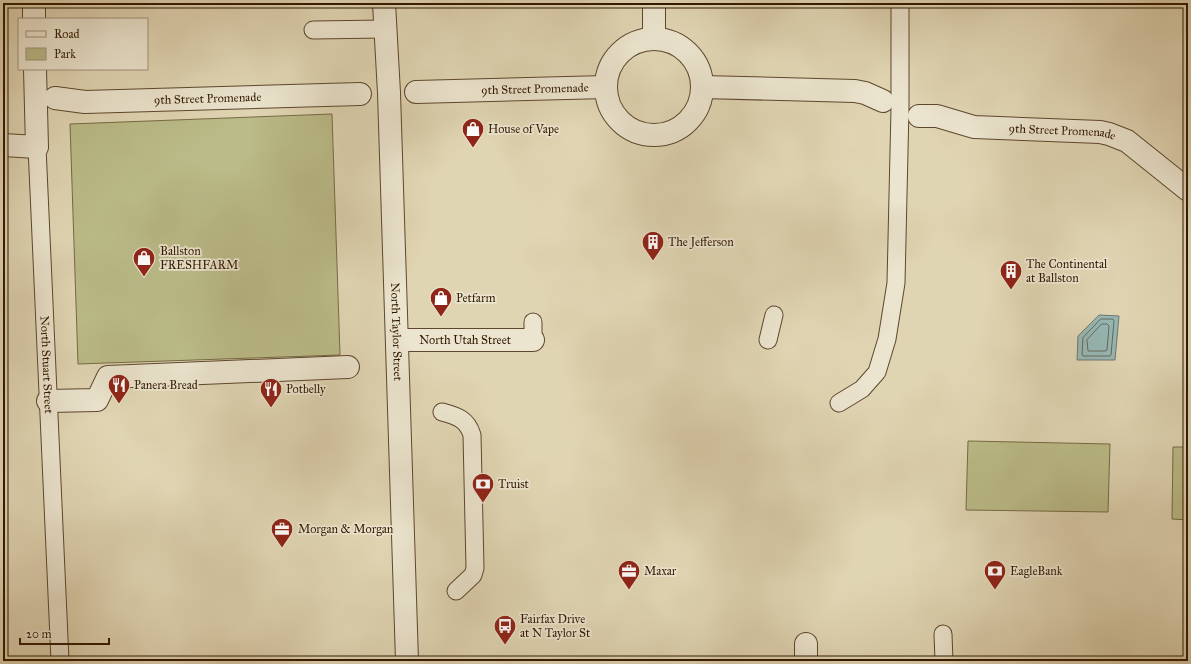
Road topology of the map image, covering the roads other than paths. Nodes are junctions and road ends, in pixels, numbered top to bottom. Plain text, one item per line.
1 (34, 3) edge
2 (384, 3) edge
3 (654, 3) edge
4 (900, 3) edge
5 (34, 18) edge
6 (385, 29) junction
7 (313, 30) dead end
8 (654, 39) junction
9 (35, 70) edge
10 (702, 87) junction
11 (606, 88) junction
12 (416, 92) dead end
13 (360, 94) dead end
14 (55, 98) dead end
15 (883, 101) dead end
16 (919, 116) dead end
17 (3, 145) edge
18 (37, 147) junction
19 (1188, 190) edge
20 (774, 315) dead end
21 (533, 331) dead end
22 (397, 340) junction
23 (768, 340) dead end
24 (348, 367) dead end
25 (48, 401) junction
26 (840, 403) dead end
27 (442, 412) dead end
28 (456, 591) dead end
29 (943, 634) dead end
30 (60, 661) edge
31 (407, 661) edge
32 (944, 661) edge

1 - 5 street
2 - 6 street, North Taylor Street
3 - 8 street
4 - 26 lane
6 - 7 lane
6 - 22 street, North Taylor Street
8 - 10 street, 9th Street Promenade
8 - 11 street, 9th Street Promenade
9 - 18 street, North Stuart Street
10 - 11 street, 9th Street Promenade
10 - 15 street
11 - 12 street, 9th Street Promenade
13 - 14 street, 9th Street Promenade
16 - 19 street, 9th Street Promenade
17 - 18 street
18 - 25 lane, North Stuart Street
20 - 23 lane
21 - 22 street, North Utah Street
22 - 31 street, North Taylor Street
24 - 25 street
25 - 30 lane, North Stuart Street
27 - 28 lane
29 - 32 lane

